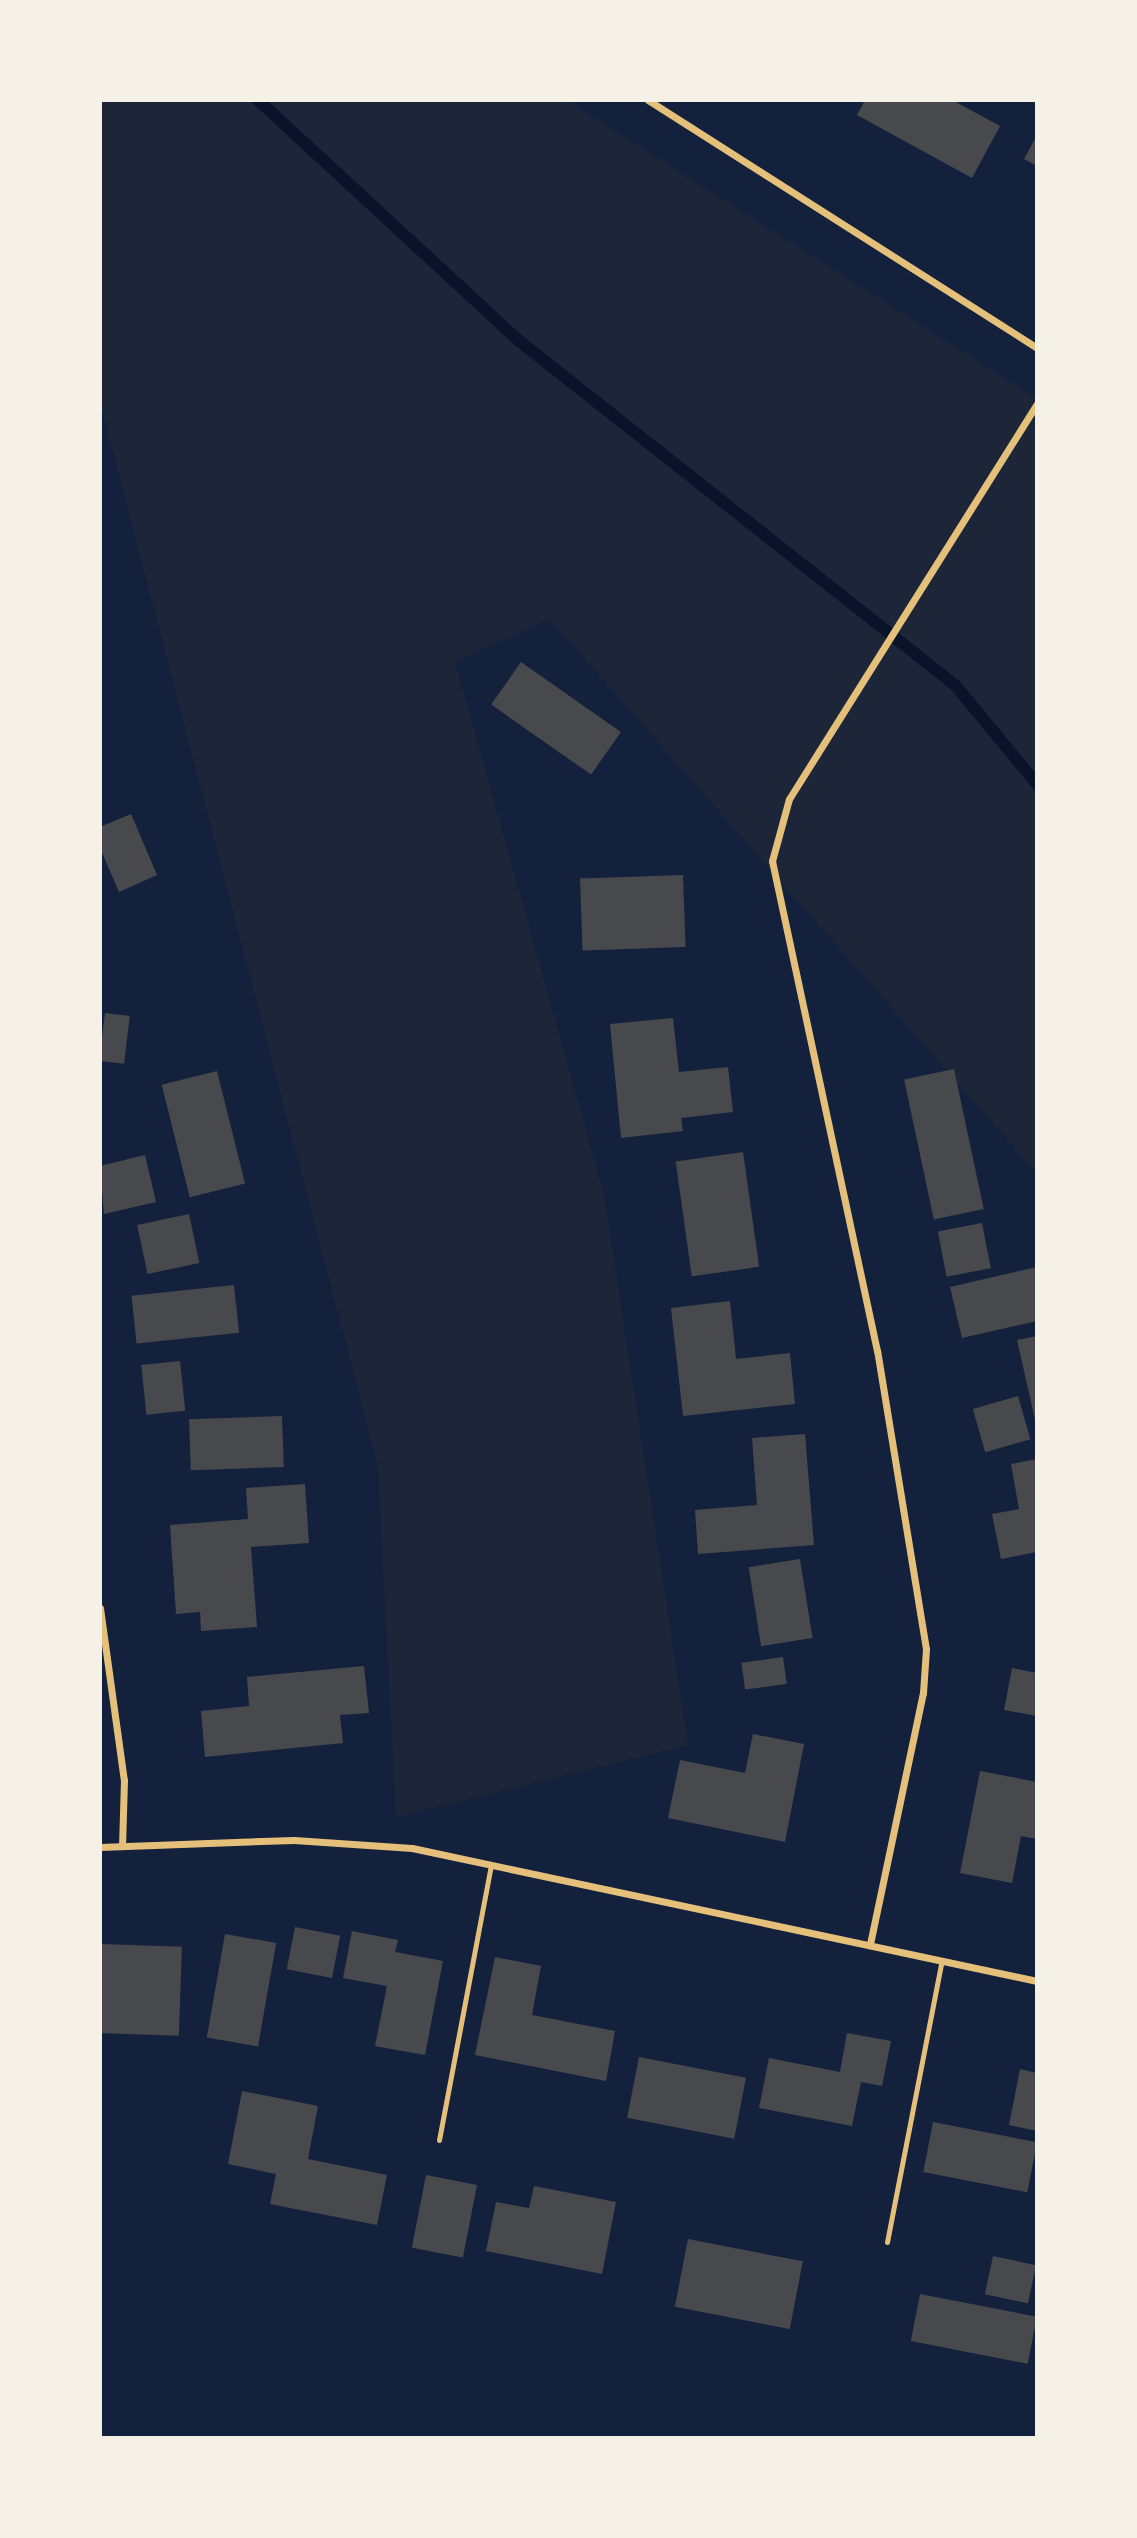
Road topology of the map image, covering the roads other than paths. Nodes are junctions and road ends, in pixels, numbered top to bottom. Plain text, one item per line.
1 (649, 100) edge
2 (1037, 348) edge
3 (1037, 403) edge
4 (100, 1608) edge
5 (122, 1846) junction
6 (100, 1847) edge
7 (491, 1865) junction
8 (870, 1944) junction
9 (942, 1960) junction
10 (1037, 1981) edge
11 (439, 2140) dead end
12 (887, 2242) dead end

1 - 2 street
3 - 8 street
4 - 5 street
5 - 6 street
5 - 7 street
7 - 8 street
7 - 11 lane
8 - 9 street
9 - 10 street
9 - 12 lane

